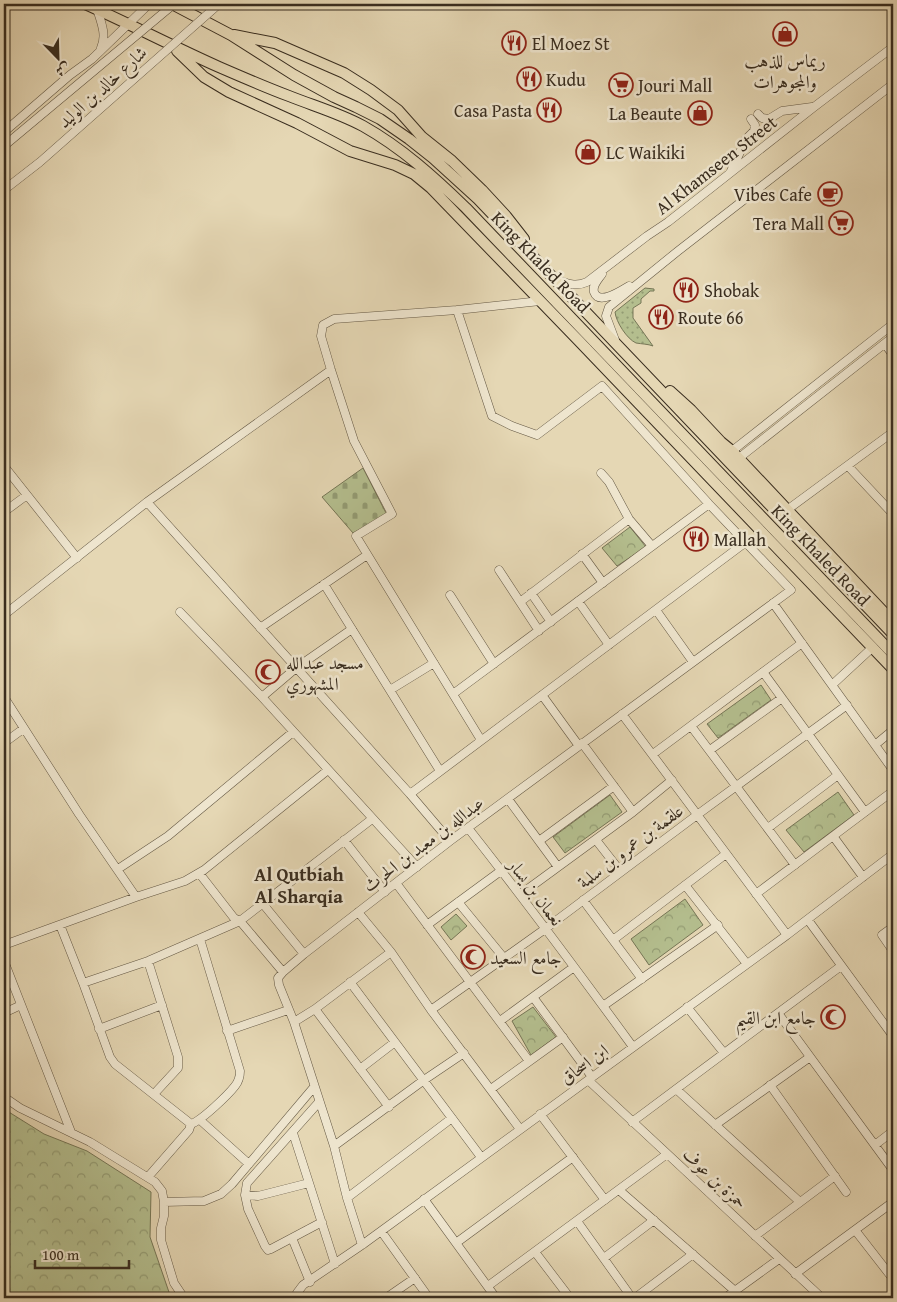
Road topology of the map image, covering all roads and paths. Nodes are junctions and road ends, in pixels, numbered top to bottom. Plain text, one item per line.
1 (85, 4) edge
2 (149, 4) edge
3 (173, 4) edge
4 (219, 4) edge
5 (97, 9) junction
6 (129, 24) junction
7 (231, 35) junction
8 (170, 45) junction
9 (893, 47) edge
10 (92, 59) junction
11 (893, 84) edge
12 (814, 107) junction
13 (758, 114) dead end
14 (751, 119) dead end
15 (4, 132) edge
16 (4, 146) edge
17 (729, 174) junction
18 (4, 190) edge
19 (608, 267) junction
20 (551, 276) junction
21 (644, 278) junction
22 (540, 301) junction
23 (457, 310) junction
24 (893, 324) edge
25 (893, 337) edge
26 (617, 344) junction
27 (885, 344) junction
28 (893, 355) edge
29 (331, 370) junction
30 (893, 432) edge
31 (735, 455) junction
32 (4, 466) edge
33 (848, 466) junction
34 (601, 473) dead end
35 (27, 495) junction
36 (147, 502) junction
37 (709, 504) junction
38 (787, 510) junction
39 (4, 512) edge
40 (893, 514) edge
41 (629, 519) junction
42 (746, 542) junction
43 (652, 546) junction
44 (582, 554) junction
45 (367, 555) junction
46 (77, 558) junction
47 (499, 570) dead end
48 (603, 582) junction
49 (324, 584) junction
50 (531, 593) junction
51 (450, 595) dead end
52 (578, 601) junction
53 (520, 602) junction
54 (773, 603) junction
55 (656, 610) junction
56 (180, 612) dead end
57 (4, 616) edge
58 (551, 622) junction
59 (893, 622) edge
60 (260, 628) junction
61 (352, 629) junction
62 (539, 631) junction
63 (893, 634) edge
64 (802, 644) junction
65 (609, 645) junction
66 (872, 647) junction
67 (893, 654) edge
68 (693, 662) junction
69 (434, 663) junction
70 (494, 664) junction
71 (296, 668) junction
72 (893, 669) edge
73 (763, 672) junction
74 (832, 684) junction
75 (390, 690) junction
76 (453, 694) junction
77 (542, 695) junction
78 (4, 697) edge
79 (262, 697) junction
80 (782, 698) junction
81 (847, 706) junction
82 (622, 714) junction
83 (691, 726) junction
84 (23, 729) junction
85 (893, 730) edge
86 (293, 732) junction
87 (808, 734) junction
88 (481, 740) junction
89 (4, 743) edge
90 (581, 745) junction
91 (875, 745) junction
92 (710, 750) junction
93 (652, 754) junction
94 (328, 770) junction
95 (893, 770) edge
96 (440, 771) junction
97 (838, 775) junction
98 (672, 780) junction
99 (614, 786) junction
100 (736, 786) junction
101 (893, 791) edge
102 (410, 794) junction
103 (508, 799) junction
104 (633, 812) junction
105 (865, 812) junction
106 (697, 815) junction
107 (372, 819) junction
108 (468, 828) junction
109 (768, 828) junction
110 (833, 836) junction
111 (344, 840) junction
112 (596, 840) junction
113 (450, 841) junction
114 (539, 842) junction
115 (726, 854) junction
116 (893, 854) edge
117 (795, 864) junction
118 (558, 867) junction
119 (417, 868) junction
120 (118, 869) junction
121 (502, 870) junction
122 (621, 872) junction
123 (199, 874) junction
124 (863, 877) junction
125 (396, 883) junction
126 (686, 885) junction
127 (385, 892) junction
128 (520, 894) junction
129 (756, 894) junction
130 (136, 897) junction
131 (583, 900) junction
132 (458, 902) junction
133 (263, 904) junction
134 (358, 912) junction
135 (808, 920) junction
136 (240, 921) junction
137 (60, 925) junction
138 (428, 925) junction
139 (718, 925) junction
140 (893, 927) edge
141 (545, 929) junction
142 (787, 936) junction
143 (200, 939) junction
144 (613, 940) junction
145 (4, 945) edge
146 (893, 951) edge
147 (391, 952) junction
148 (304, 954) junction
149 (504, 958) junction
150 (148, 960) junction
151 (4, 961) edge
152 (747, 964) junction
153 (842, 966) junction
154 (574, 967) junction
155 (283, 972) junction
156 (642, 979) junction
157 (350, 982) junction
158 (470, 982) junction
159 (83, 983) junction
160 (533, 997) junction
161 (21, 1005) junction
162 (162, 1005) junction
163 (603, 1006) junction
164 (687, 1007) junction
165 (315, 1009) junction
166 (288, 1010) junction
167 (432, 1010) junction
168 (4, 1013) edge
169 (778, 1013) junction
170 (294, 1022) junction
171 (500, 1022) junction
172 (99, 1030) junction
173 (227, 1031) junction
174 (893, 1036) edge
175 (563, 1037) junction
176 (395, 1042) junction
177 (633, 1046) junction
178 (464, 1053) junction
179 (724, 1053) junction
180 (810, 1057) junction
181 (529, 1061) junction
182 (360, 1070) junction
183 (590, 1078) junction
184 (424, 1080) junction
185 (770, 1085) junction
186 (314, 1087) junction
187 (491, 1089) junction
188 (676, 1090) junction
189 (154, 1094) junction
190 (4, 1097) edge
191 (319, 1102) junction
192 (389, 1107) junction
193 (540, 1114) junction
194 (452, 1118) junction
195 (200, 1120) junction
196 (632, 1122) junction
197 (190, 1124) junction
198 (715, 1125) junction
199 (520, 1129) junction
200 (893, 1131) edge
201 (71, 1132) junction
202 (292, 1133) junction
203 (875, 1145) junction
204 (334, 1146) junction
205 (667, 1154) junction
206 (482, 1157) junction
207 (573, 1157) junction
208 (249, 1164) junction
209 (893, 1170) edge
210 (835, 1176) junction
211 (148, 1177) junction
212 (309, 1184) junction
213 (619, 1190) junction
214 (846, 1192) dead end
215 (245, 1195) junction
216 (347, 1198) junction
217 (424, 1199) junction
218 (605, 1200) junction
219 (164, 1202) junction
220 (800, 1202) junction
221 (893, 1202) edge
222 (654, 1220) junction
223 (577, 1221) junction
224 (322, 1222) junction
225 (855, 1230) junction
226 (381, 1231) junction
227 (755, 1236) junction
228 (292, 1238) junction
229 (456, 1243) junction
230 (362, 1245) junction
231 (535, 1252) junction
232 (693, 1254) junction
233 (604, 1258) junction
234 (779, 1259) junction
235 (335, 1264) junction
236 (893, 1273) edge
237 (795, 1274) junction
238 (415, 1278) junction
239 (310, 1282) junction
240 (488, 1286) junction
241 (735, 1291) junction
242 (184, 1298) edge
243 (290, 1298) edge
244 (386, 1298) edge
245 (429, 1298) edge
246 (496, 1298) edge
247 (570, 1298) edge
248 (634, 1298) edge
249 (725, 1298) edge
250 (821, 1298) edge

1 - 5 main road, King Khaled Road
2 - 6 street, شارع خالد بن الوليد
3 - 7 main road, King Khaled Road
3 - 16 street, bridge
4 - 18 street, شارع خالد بن الوليد, bridge
5 - 6 main road, King Khaled Road
5 - 10 street
6 - 8 main road, King Khaled Road
6 - 10 street, شارع خالد بن الوليد
7 - 20 main road, King Khaled Road
7 - 20 main road
8 - 22 main road
8 - 67 main road, King Khaled Road
9 - 12 street, Al Khamseen Street
10 - 15 street, شارع خالد بن الوليد
11 - 21 street
12 - 13 street
12 - 17 street, Al Khamseen Street
14 - 17 street
17 - 19 street, Al Khamseen Street
19 - 20 street, Al Khamseen Street
19 - 21 street
20 - 26 main road, King Khaled Road
21 - 26 street
22 - 23 street
22 - 66 main road
23 - 29 street
23 - 37 street
24 - 31 street
25 - 27 street
26 - 31 main road
26 - 63 main road, King Khaled Road
27 - 28 street
27 - 31 street
29 - 36 street
29 - 45 street
30 - 33 street
31 - 38 main road
32 - 35 street
33 - 38 street
33 - 40 street
34 - 41 street
35 - 39 street
35 - 46 street
36 - 46 street
36 - 60 street
37 - 42 street
37 - 43 street
38 - 59 main road
41 - 43 street
41 - 44 street
42 - 54 street, عبدالله بن معبد بن الحرث
42 - 55 street
43 - 48 street
44 - 48 street
44 - 50 street
45 - 49 street
45 - 69 street
46 - 57 street
47 - 53 street
48 - 52 street
49 - 60 street
49 - 61 street
50 - 53 street
50 - 58 street
51 - 70 street
52 - 58 street
52 - 65 street
53 - 62 street
54 - 64 street
54 - 68 street, عبدالله بن معبد بن الحرث
55 - 65 street
55 - 68 street
56 - 79 street
58 - 62 street
60 - 71 street
61 - 71 street
61 - 75 street
62 - 70 street
64 - 73 street
64 - 74 street
65 - 77 street
66 - 72 main road
66 - 74 street
68 - 82 street, عبدالله بن معبد بن الحرث
69 - 75 street
69 - 76 street
70 - 76 street
71 - 79 street
71 - 102 street
73 - 80 street
73 - 83 street
74 - 81 street
75 - 96 street
76 - 88 street
77 - 88 street
77 - 90 street
78 - 84 street
79 - 86 street
80 - 87 street
80 - 92 street
81 - 87 street, علقمة بن عمرو بن سلمة
81 - 91 street
82 - 90 street, عبدالله بن معبد بن الحرث
82 - 93 street
83 - 92 street
83 - 93 street
84 - 89 street
84 - 120 street
85 - 91 street
86 - 94 street
86 - 120 street
87 - 97 street
87 - 100 street, علقمة بن عمرو بن سلمة
88 - 96 street
90 - 99 street
90 - 103 street, عبدالله بن معبد بن الحرث
91 - 95 street
92 - 100 street
93 - 98 street
94 - 107 street
94 - 123 street
96 - 102 street
97 - 105 street
97 - 109 street
98 - 104 street
98 - 106 street
99 - 104 street
99 - 114 street
100 - 106 street, علقمة بن عمرو بن سلمة
100 - 109 street
101 - 105 street
102 - 113 street
103 - 108 street, عبدالله بن معبد بن الحرث
103 - 114 street
104 - 112 street
105 - 110 street
106 - 115 street
106 - 122 street, علقمة بن عمرو بن سلمة
107 - 111 street
107 - 119 street
108 - 113 street, عبدالله بن معبد بن الحرث
108 - 121 street, نعمان بن يسار
109 - 117 street
110 - 117 street
110 - 124 street
111 - 127 street
111 - 133 street
112 - 118 street
112 - 122 street
113 - 119 street, عبدالله بن معبد بن الحرث
114 - 118 street
115 - 126 street
115 - 129 street
116 - 124 street, ابن اسحاق
117 - 129 street
118 - 128 street
119 - 125 street, عبدالله بن معبد بن الحرث
120 - 130 street
121 - 128 street, نعمان بن يسار
121 - 132 street
122 - 131 street, علقمة بن عمرو بن سلمة
123 - 130 street
123 - 136 street
124 - 135 street, ابن اسحاق
125 - 127 street, عبدالله بن معبد بن الحرث
125 - 138 street
126 - 139 street
126 - 144 street
127 - 134 street, عبدالله بن معبد بن الحرث
128 - 141 street, نعمان بن يسار
129 - 142 street
130 - 137 street
131 - 141 street, علقمة بن عمرو بن سلمة
131 - 144 street
132 - 138 street
132 - 149 street
133 - 136 street
133 - 148 street
134 - 147 street
134 - 148 street, عبدالله بن معبد بن الحرث
135 - 142 street, ابن اسحاق
135 - 153 street
136 - 143 street
136 - 155 street
137 - 145 street
137 - 159 street
138 - 158 street
139 - 152 street
139 - 156 street
140 - 146 street
141 - 149 street, علقمة بن عمرو بن سلمة
141 - 154 street, نعمان بن يسار
142 - 152 street, ابن اسحاق
143 - 150 street
143 - 173 street
144 - 156 street
147 - 157 street
147 - 167 street
148 - 155 street, عبدالله بن معبد بن الحرث
149 - 158 street, علقمة بن عمرو بن سلمة
150 - 159 street
150 - 162 street
151 - 161 street
152 - 164 street, ابن اسحاق
153 - 169 street
153 - 174 street
154 - 160 street
154 - 163 street, نعمان بن يسار
155 - 166 street
156 - 163 street
157 - 165 street
157 - 176 street
158 - 167 street, علقمة بن عمرو بن سلمة
158 - 171 street
159 - 172 street
160 - 171 street
160 - 175 street, حمزة بن عوف
161 - 168 street
161 - 201 street
162 - 172 street
162 - 189 street
163 - 177 street, نعمان بن يسار
164 - 177 street, ابن اسحاق
164 - 179 street
165 - 170 street
165 - 182 street
166 - 170 street
166 - 173 street
167 - 178 street
169 - 179 street
169 - 180 street
170 - 186 street
171 - 181 street
172 - 189 street
173 - 195 street
175 - 181 street
175 - 183 street, حمزة بن عوف
176 - 182 street
176 - 184 street
177 - 183 street, ابن اسحاق
178 - 184 street
178 - 187 street
179 - 188 street
180 - 185 street
180 - 203 street
181 - 187 street
182 - 192 street
183 - 193 street, ابن اسحاق
183 - 196 street, حمزة بن عوف
184 - 192 street
184 - 194 street
185 - 198 street
185 - 210 street
186 - 191 street
186 - 208 street
187 - 199 street
188 - 196 street
188 - 198 street
189 - 197 street
190 - 201 street
191 - 202 street
191 - 204 street
192 - 204 street
193 - 199 street, ابن اسحاق
193 - 207 street
194 - 206 street
194 - 216 street
195 - 197 street
195 - 208 street
196 - 205 street, حمزة بن عوف
197 - 211 street
198 - 220 street
199 - 206 street, ابن اسحاق
200 - 203 street
201 - 211 street
202 - 212 street
202 - 215 street
203 - 209 street
204 - 216 street
205 - 213 street
205 - 227 street, حمزة بن عوف
206 - 217 street, ابن اسحاق
207 - 218 street
207 - 229 street
208 - 219 street
210 - 214 street
210 - 220 street
211 - 219 street
212 - 215 street
212 - 224 street
213 - 218 street
213 - 222 street
215 - 228 street
216 - 230 street
217 - 226 street, ابن اسحاق
217 - 229 street
218 - 223 street
219 - 242 street
220 - 227 street
221 - 225 street
222 - 232 street
222 - 233 street
223 - 231 street
223 - 233 street
224 - 228 street
224 - 235 street
225 - 236 street
225 - 237 street
226 - 230 street, ابن اسحاق
226 - 238 street
227 - 234 street, حمزة بن عوف
228 - 239 street
229 - 240 street
230 - 235 street, ابن اسحاق
231 - 240 street
231 - 247 street
232 - 241 street
232 - 248 street
233 - 248 street
234 - 237 street, حمزة بن عوف
234 - 241 street
235 - 239 street, ابن اسحاق
237 - 250 street, حمزة بن عوف
238 - 244 street
238 - 245 street
239 - 243 street, ابن اسحاق
240 - 246 street
241 - 249 street

